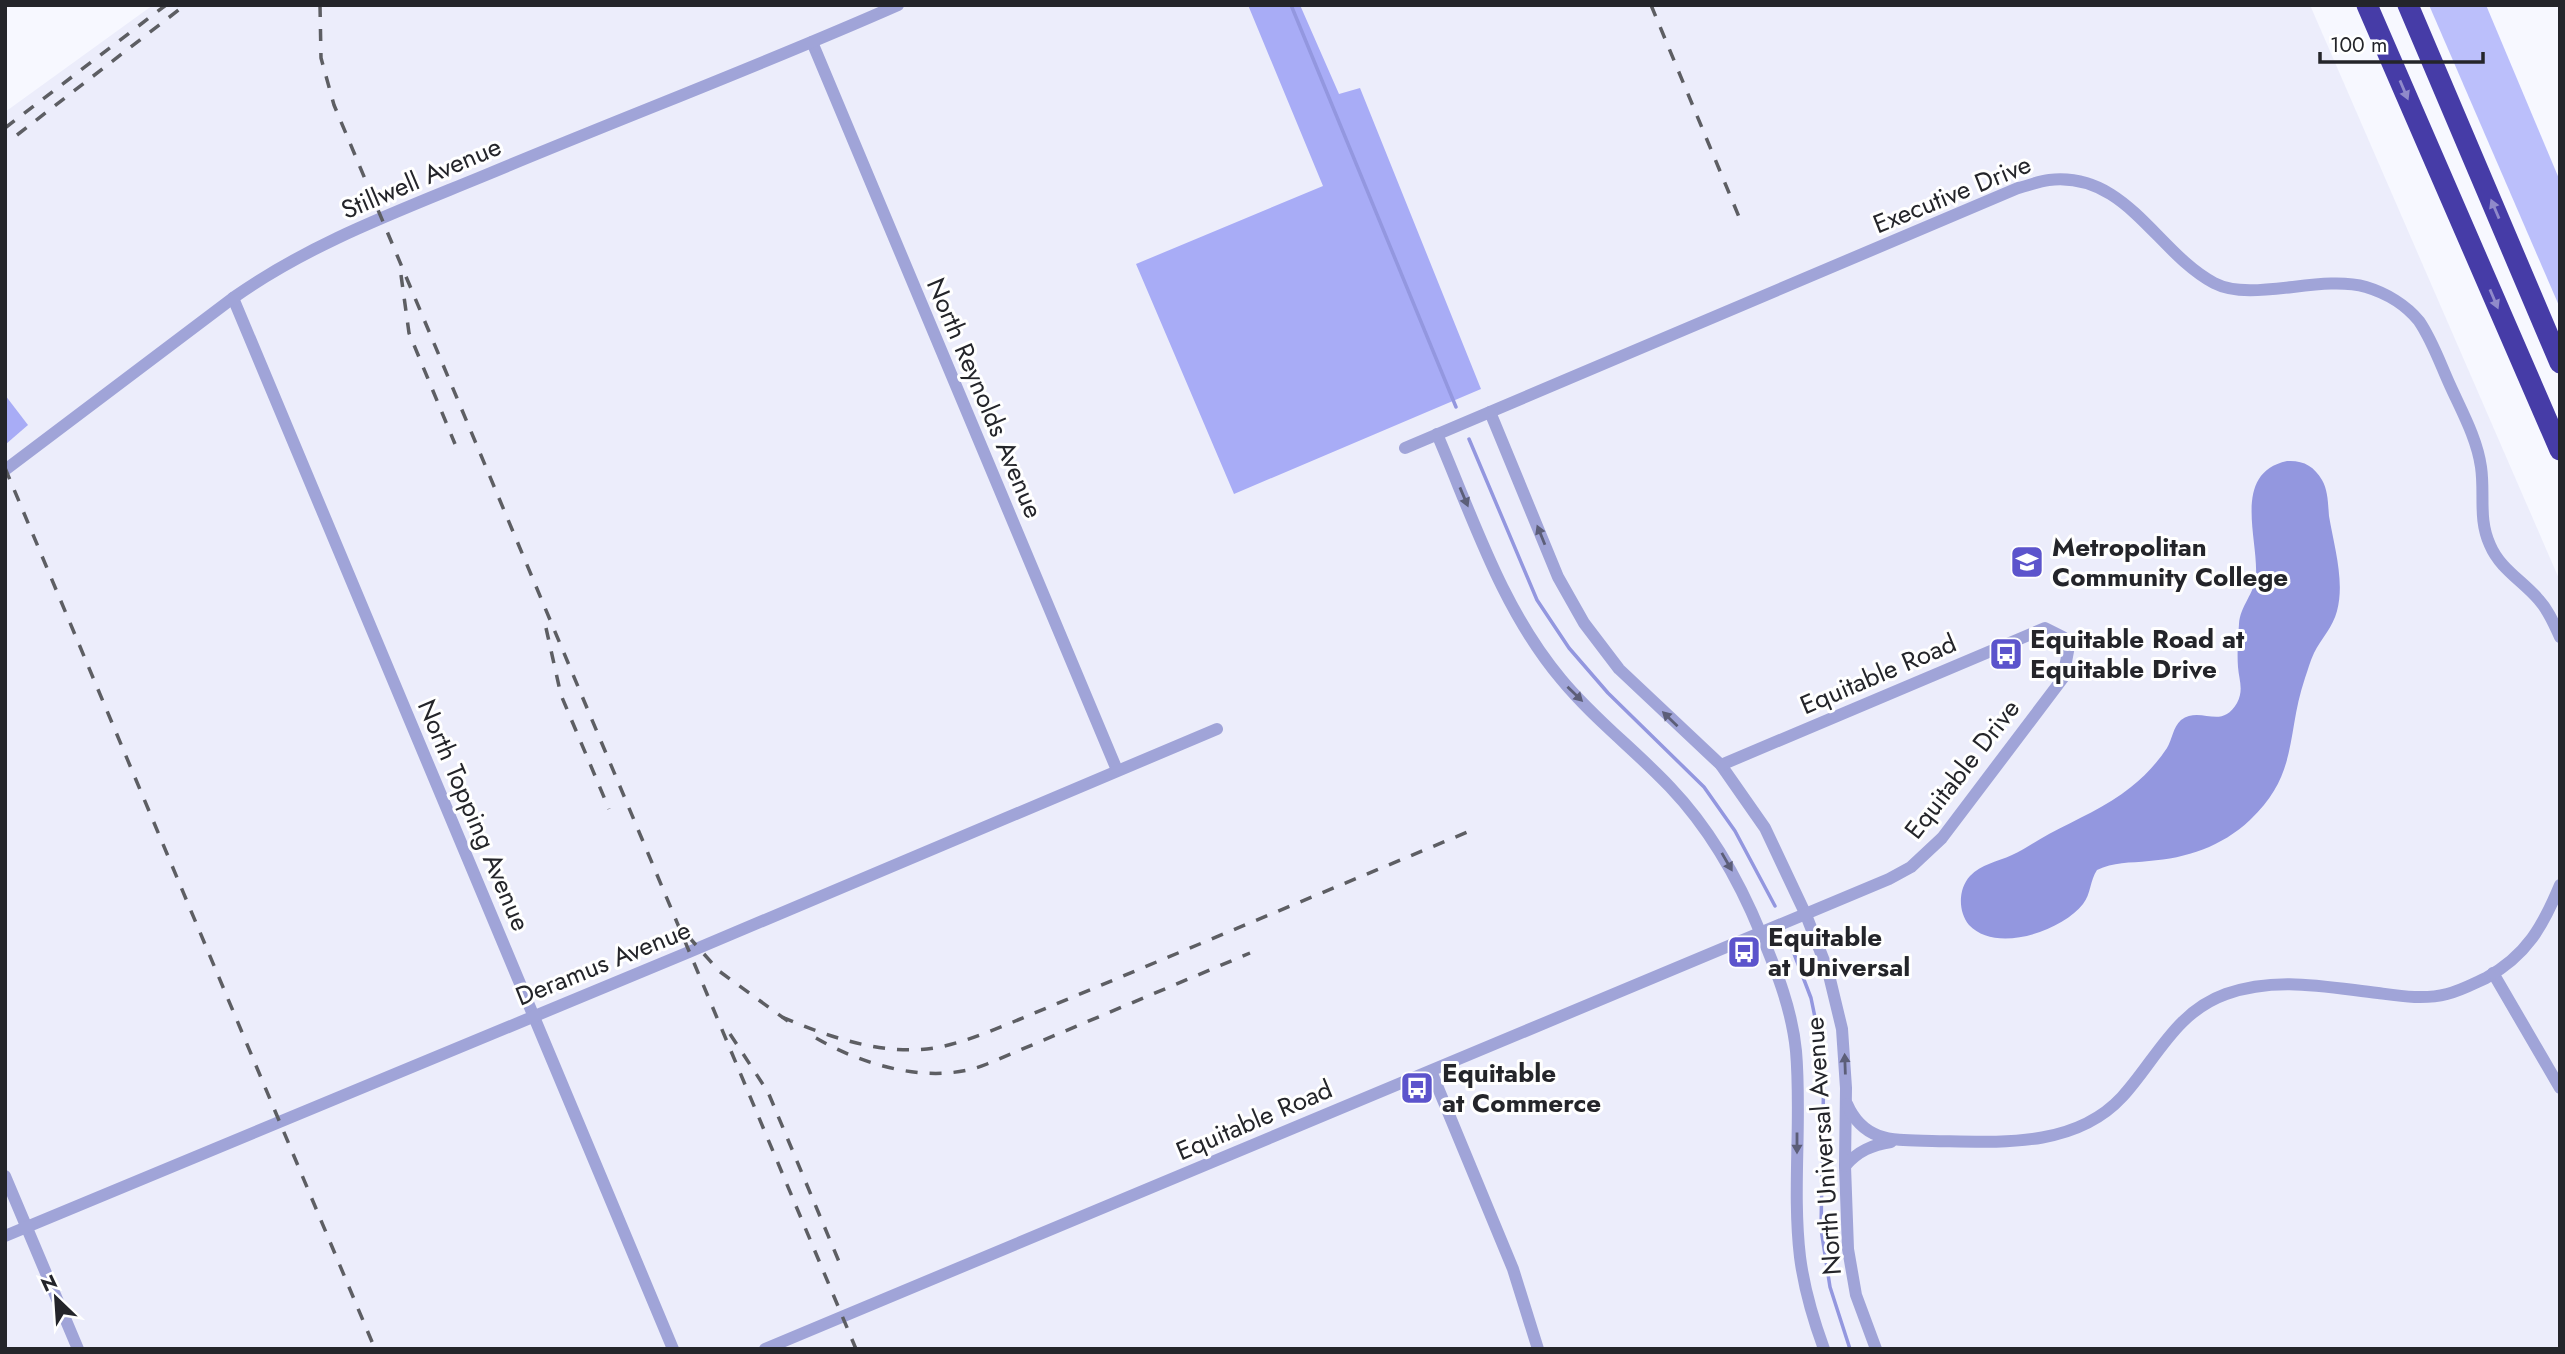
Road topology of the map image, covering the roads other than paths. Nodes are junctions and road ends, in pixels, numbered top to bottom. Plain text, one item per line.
1 (898, 5) edge
2 (2367, 5) edge
3 (2409, 5) edge
4 (812, 42) junction
5 (233, 298) junction
6 (2560, 363) edge
7 (1490, 412) junction
8 (1437, 434) junction
9 (1405, 448) dead end
10 (2560, 450) edge
11 (5, 470) edge
12 (2560, 637) edge
13 (2067, 666) joint
14 (1217, 729) dead end
15 (1721, 765) junction
16 (1117, 770) junction
17 (2560, 885) edge
18 (1806, 915) junction
19 (1761, 933) junction
20 (2493, 974) junction
21 (533, 1016) junction
22 (1431, 1072) junction
23 (2560, 1088) edge
24 (1846, 1103) junction
25 (1901, 1141) junction
26 (1845, 1166) junction
27 (5, 1176) edge
28 (27, 1227) junction
29 (5, 1236) edge
30 (78, 1349) edge
31 (673, 1349) edge
32 (765, 1349) edge
33 (1538, 1349) edge
34 (1824, 1349) edge
35 (1876, 1349) edge

1 - 4 street, Stillwell Avenue
2 -> 10 highway
6 -> 3 highway
4 - 5 street, Stillwell Avenue
4 - 16 street, North Reynolds Avenue
5 - 11 street, Stillwell Avenue
5 - 21 street, North Topping Avenue
7 - 8 street, Executive Drive
7 - 12 street, Executive Drive
15 -> 7 street, North Universal Avenue
8 - 9 street, Executive Drive
8 -> 19 street, North Universal Avenue
13 - 15 street, Equitable Road
13 - 18 street, Equitable Drive
14 - 16 street, Deramus Avenue
15 - 18 street, North Universal Avenue
16 - 21 street, Deramus Avenue
17 - 20 street
18 - 19 street, Equitable Drive
24 -> 18 street, North Universal Avenue
19 - 22 street, Equitable Road
19 -> 34 street, North Universal Avenue
20 - 23 street
20 - 25 street
21 - 28 street, Deramus Avenue
21 - 31 street, North Topping Avenue
22 - 32 street, Equitable Road
22 - 33 street
24 - 25 street
24 - 26 street, North Universal Avenue
25 - 26 street
26 - 35 street, North Universal Avenue
27 - 28 street
28 - 29 street, Deramus Avenue
28 - 30 street

